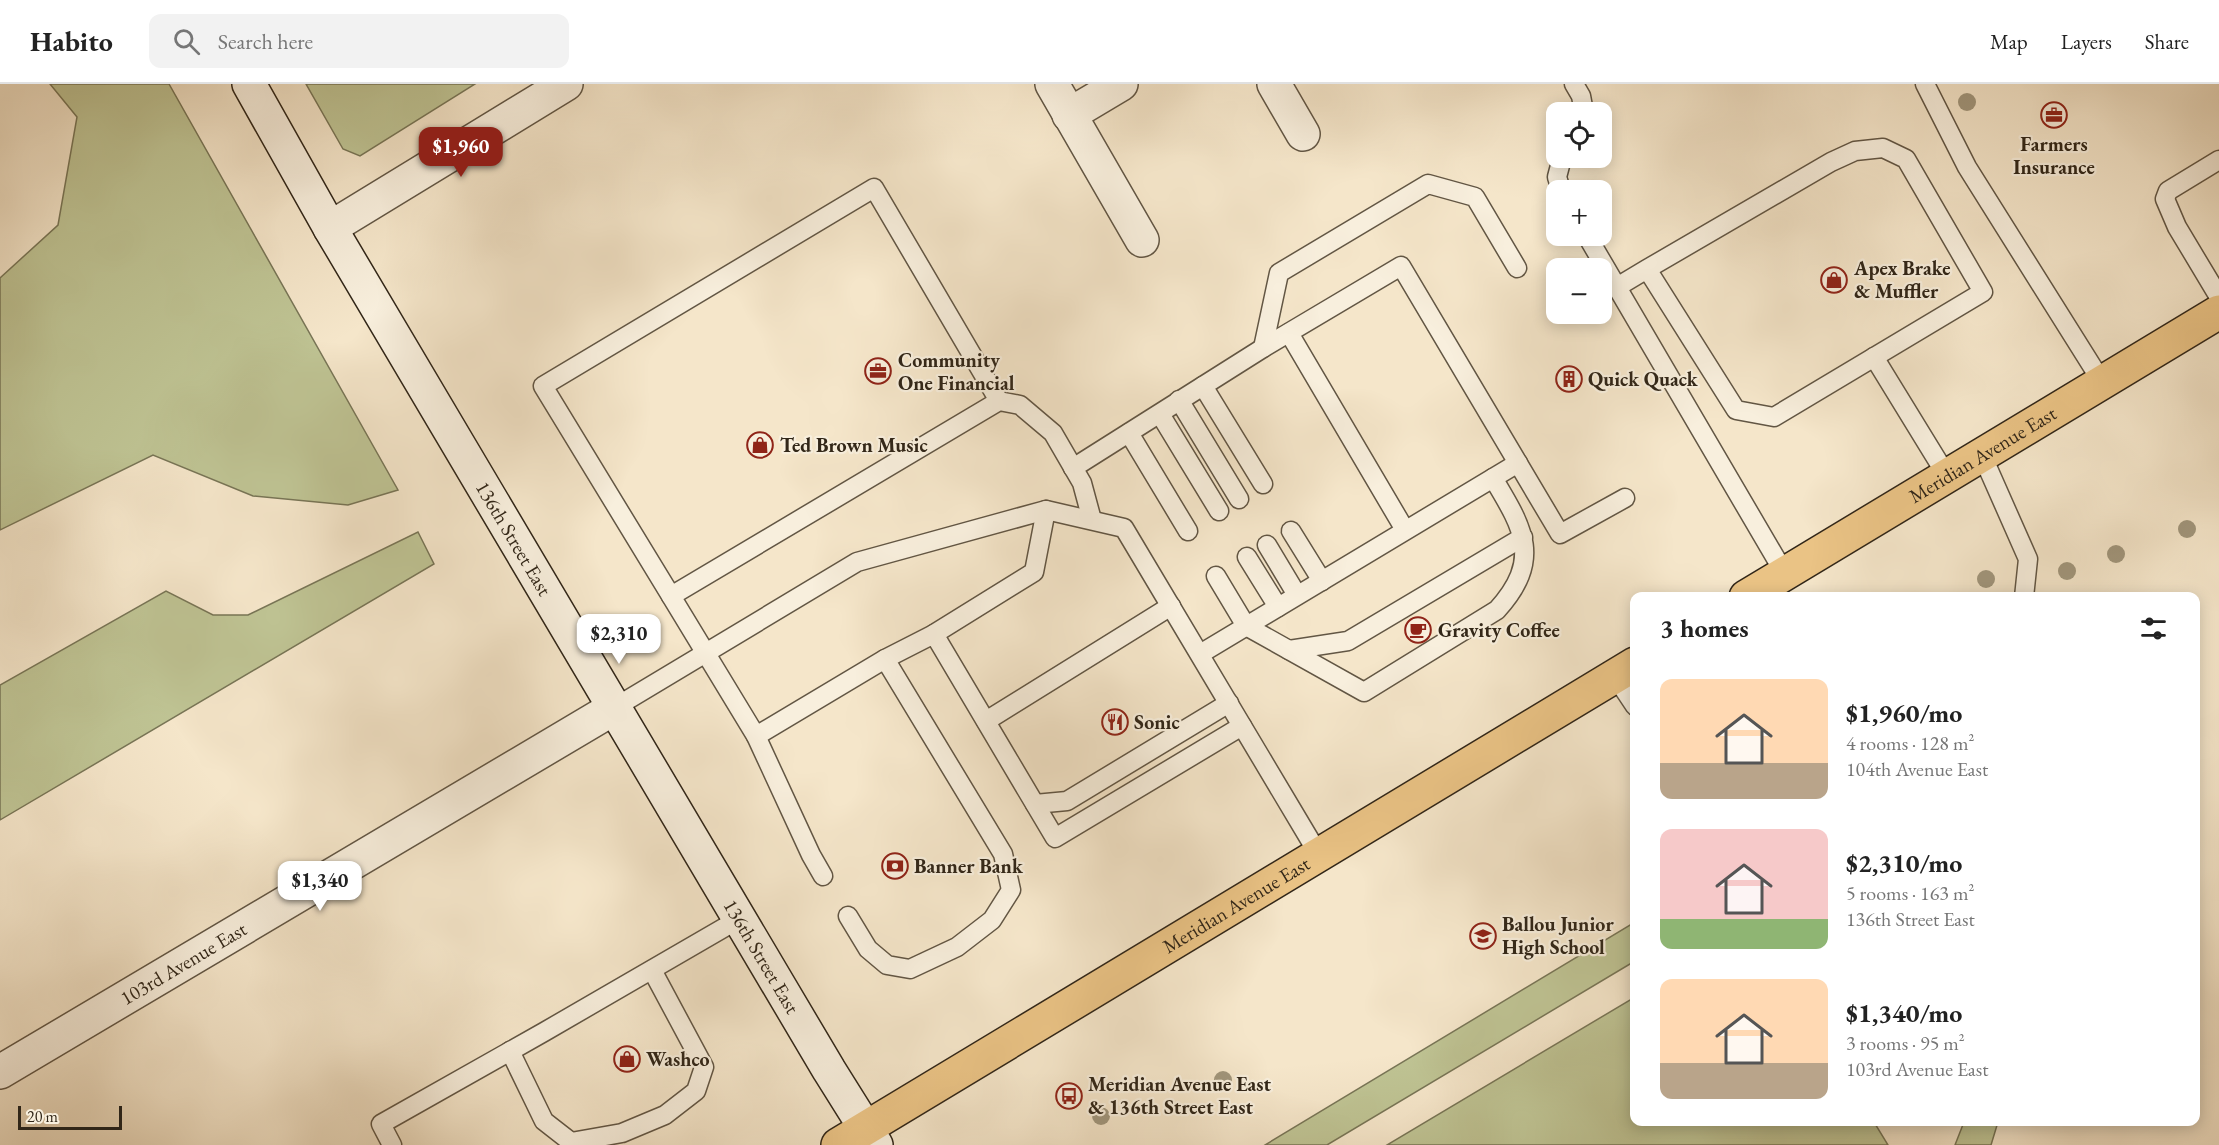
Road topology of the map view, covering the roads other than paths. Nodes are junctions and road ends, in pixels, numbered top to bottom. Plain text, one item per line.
1 (249, 84) edge
2 (566, 84) edge
3 (1052, 84) edge
4 (1121, 84) edge
5 (1274, 84) edge
6 (1574, 84) edge
7 (1925, 84) edge
8 (1582, 102) edge
9 (1069, 115) junction
10 (1303, 134) dead end
11 (2219, 160) edge
12 (330, 228) junction
13 (1142, 240) dead end
14 (1593, 246) edge
15 (1517, 268) dead end
16 (1647, 269) junction
17 (1617, 287) junction
18 (2219, 297) edge
19 (2219, 312) edge
20 (1289, 333) junction
21 (1263, 348) junction
22 (1874, 357) junction
23 (2102, 382) junction
24 (1203, 386) junction
25 (1179, 400) junction
26 (999, 401) junction
27 (1160, 414) junction
28 (1129, 433) junction
29 (1982, 455) junction
30 (1518, 463) junction
31 (1073, 468) junction
32 (1947, 476) junction
33 (1493, 478) junction
34 (1263, 484) dead end
35 (1625, 498) dead end
36 (1239, 499) dead end
37 (1047, 510) junction
38 (1219, 512) dead end
39 (1092, 520) junction
40 (1405, 530) junction
41 (1188, 531) dead end
42 (1291, 531) dead end
43 (1523, 537) junction
44 (1268, 545) dead end
45 (1247, 557) dead end
46 (1785, 573) junction
47 (1216, 576) dead end
48 (1322, 580) junction
49 (1754, 592) edge
50 (2025, 592) edge
51 (1298, 595) junction
52 (671, 596) junction
53 (1171, 606) junction
54 (1278, 607) junction
55 (1246, 626) junction
56 (934, 634) junction
57 (1288, 650) junction
58 (706, 653) junction
59 (1200, 654) junction
60 (885, 659) junction
61 (1625, 670) edge
62 (1630, 688) edge
63 (1228, 703) junction
64 (615, 708) junction
65 (986, 721) junction
66 (1242, 726) junction
67 (756, 736) junction
68 (1035, 804) junction
69 (1319, 855) junction
70 (823, 876) dead end
71 (848, 916) dead end
72 (739, 919) junction
73 (652, 970) junction
74 (510, 1051) junction
75 (0, 1072) edge
76 (871, 1137) edge
77 (392, 1145) edge
78 (838, 1145) edge

1 - 12 street, 136th Street East
2 - 12 street
3 - 9 street
4 - 9 street
5 - 10 street
6 - 8 lane
7 - 23 lane
9 - 13 street
11 - 18 lane
12 - 64 street, 136th Street East
14 - 17 lane
15 - 21 lane
16 - 17 lane
16 - 22 lane
16 - 22 lane
17 - 46 lane
19 - 23 main road, Meridian Avenue East
20 - 21 lane
20 - 30 lane
20 - 40 lane
21 - 24 lane
22 - 32 lane
23 - 29 main road, Meridian Avenue East
24 - 25 lane
24 - 34 lane
25 - 27 lane
25 - 36 lane
26 - 31 lane
26 - 52 lane
26 - 52 lane
27 - 28 lane
27 - 38 lane
28 - 31 lane
28 - 41 lane
29 - 32 main road, Meridian Avenue East
29 - 50 lane
30 - 33 lane
30 - 35 lane
31 - 39 lane
32 - 46 main road, Meridian Avenue East
33 - 40 lane
33 - 43 lane
37 - 39 lane
37 - 56 lane
37 - 58 lane
39 - 53 lane
40 - 48 lane
42 - 48 lane
43 - 57 lane
43 - 57 lane
44 - 51 lane
45 - 54 lane
46 - 49 main road, Meridian Avenue East
47 - 55 lane
48 - 51 lane
51 - 54 lane
52 - 58 lane
53 - 59 lane
53 - 65 lane
54 - 55 lane
55 - 57 lane
55 - 59 lane
56 - 60 lane
56 - 65 lane
58 - 64 lane
58 - 67 lane
59 - 63 lane
60 - 67 lane
60 - 71 lane
61 - 62 lane
61 - 69 main road, Meridian Avenue East
63 - 66 lane
63 - 68 lane
64 - 72 street, 136th Street East
64 - 75 street, 103rd Avenue East
65 - 68 lane
66 - 68 lane
66 - 69 lane
67 - 70 lane
69 - 76 main road, Meridian Avenue East
72 - 73 lane
72 - 76 street, 136th Street East
73 - 74 lane
73 - 74 lane
74 - 77 lane
76 - 78 main road, Meridian Avenue East

